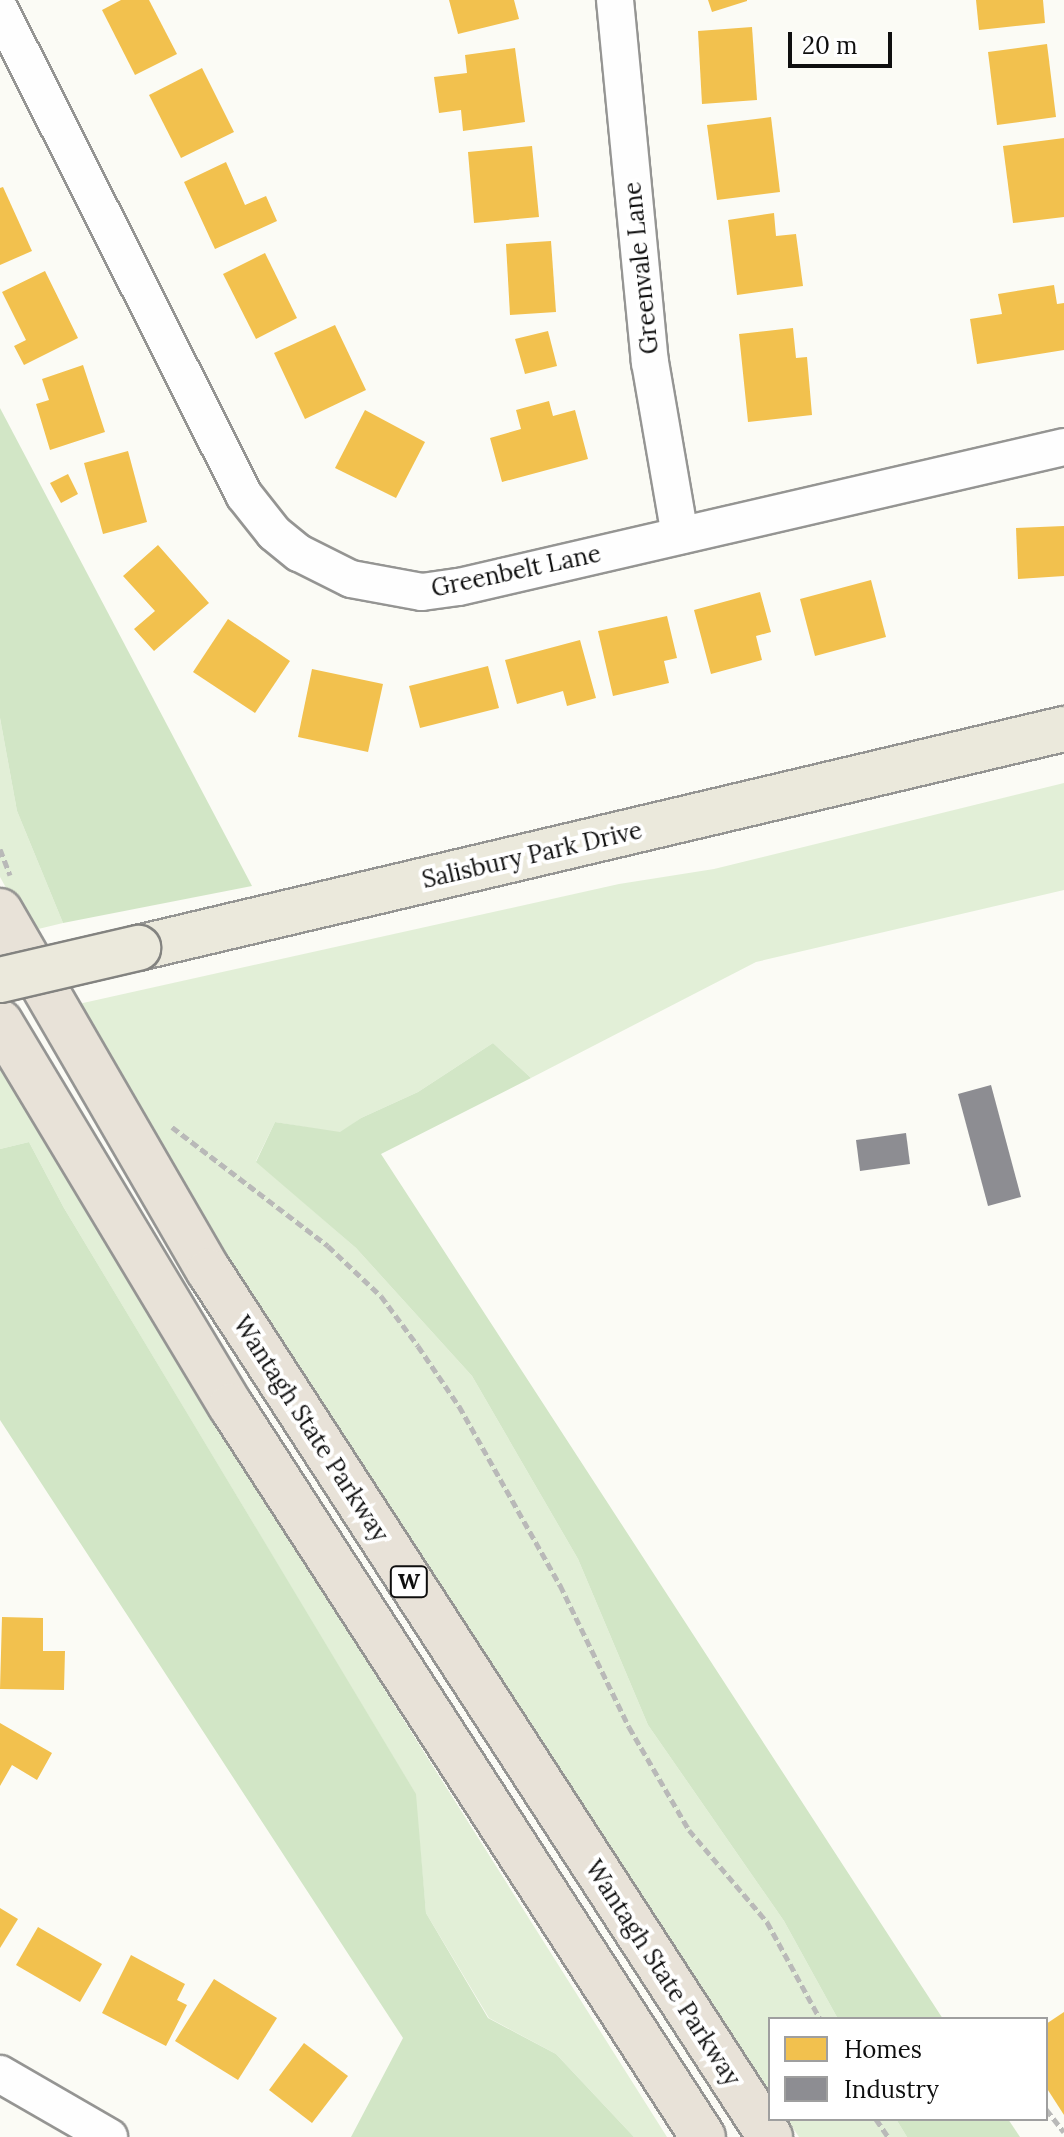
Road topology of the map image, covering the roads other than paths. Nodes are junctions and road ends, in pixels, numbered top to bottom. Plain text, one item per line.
1 (615, 0) edge
2 (0, 10) edge
3 (1064, 447) edge
4 (680, 535) junction
5 (1064, 729) edge
6 (6, 895) edge
7 (0, 980) edge
8 (0, 1022) edge
9 (0, 2074) edge
10 (109, 2137) edge
11 (703, 2137) edge
12 (770, 2137) edge

1 - 4 street, Greenvale Lane
2 - 4 street, Greenbelt Lane
3 - 4 street, Greenbelt Lane
5 - 7 main road, Salisbury Park Drive, bridge
6 - 12 highway, Wantagh State Parkway / W
8 - 11 highway, W
9 - 10 street

